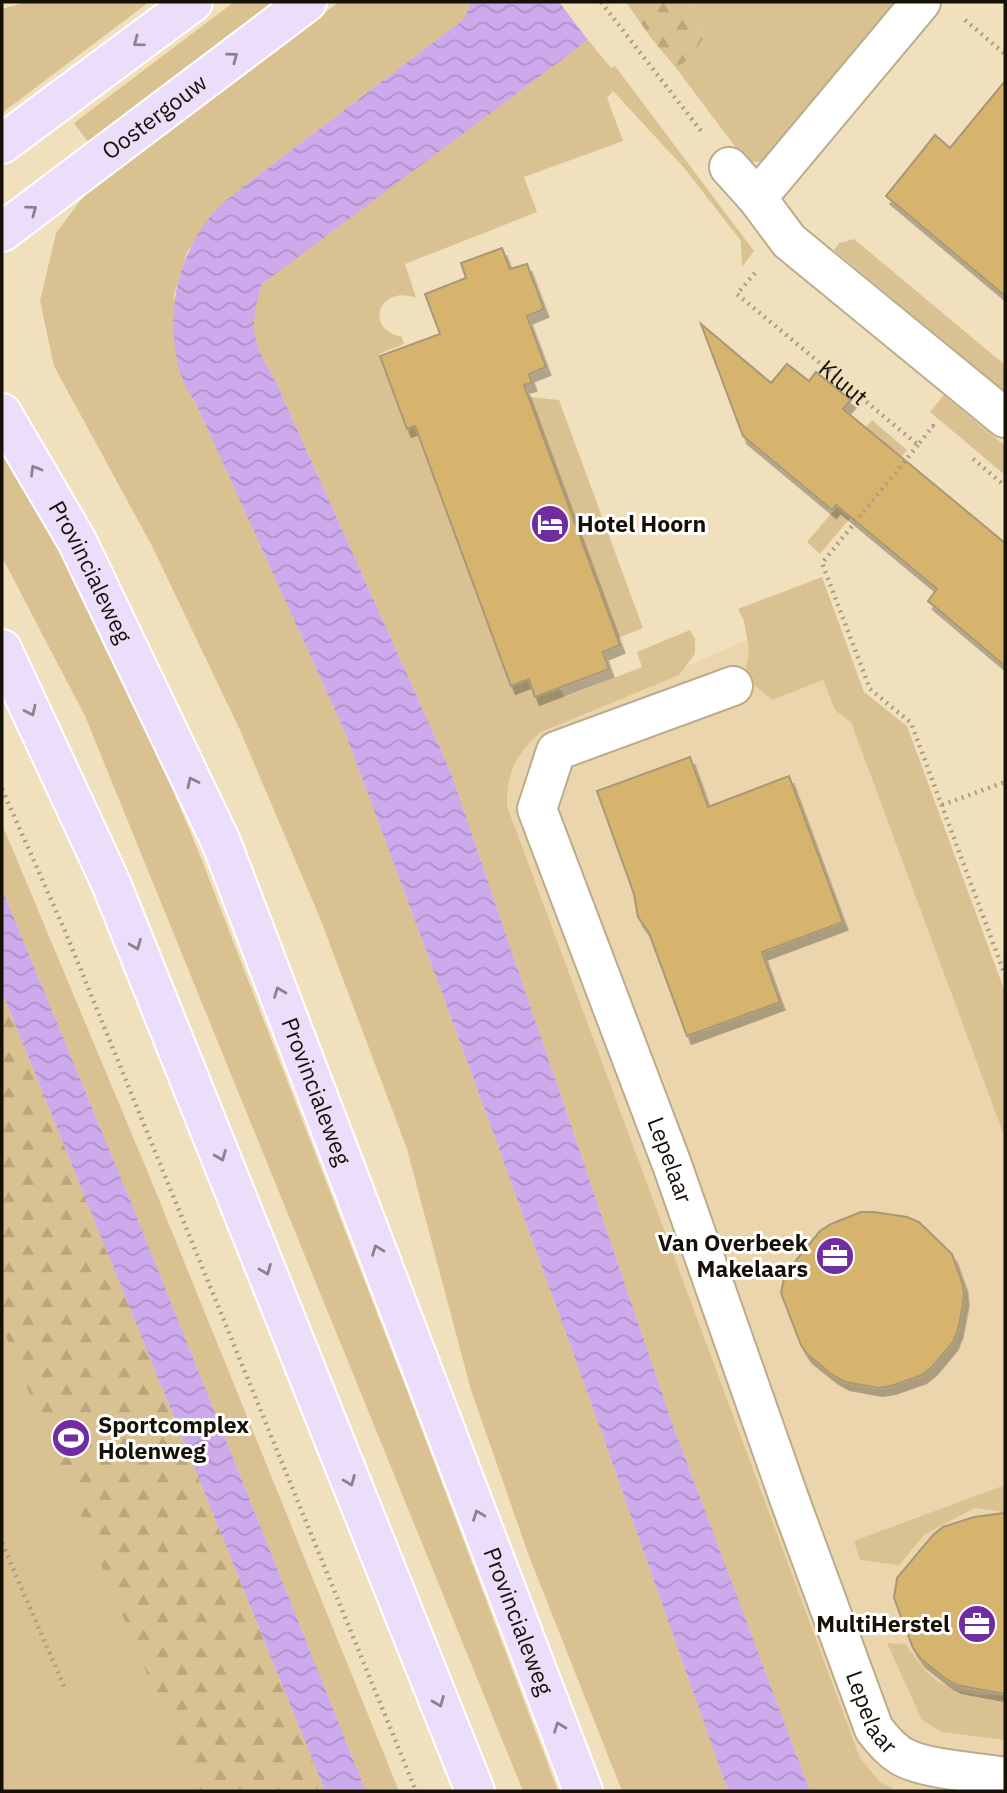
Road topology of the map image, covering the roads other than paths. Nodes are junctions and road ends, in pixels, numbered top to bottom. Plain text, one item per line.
1 (193, 2) edge
2 (307, 2) edge
3 (921, 2) edge
4 (2, 144) edge
5 (729, 167) road end
6 (757, 198) junction
7 (2, 232) edge
8 (2, 413) edge
9 (1005, 418) edge
10 (2, 649) edge
11 (733, 686) dead end
12 (1005, 1777) edge
13 (475, 1791) edge
14 (583, 1791) edge

1 -> 4 main road
7 -> 2 main road, Oostergouw
3 - 6 street
5 - 6 street
6 - 9 street
14 -> 8 main road, Provincialeweg
10 -> 13 main road
11 - 12 street, Lepelaar

